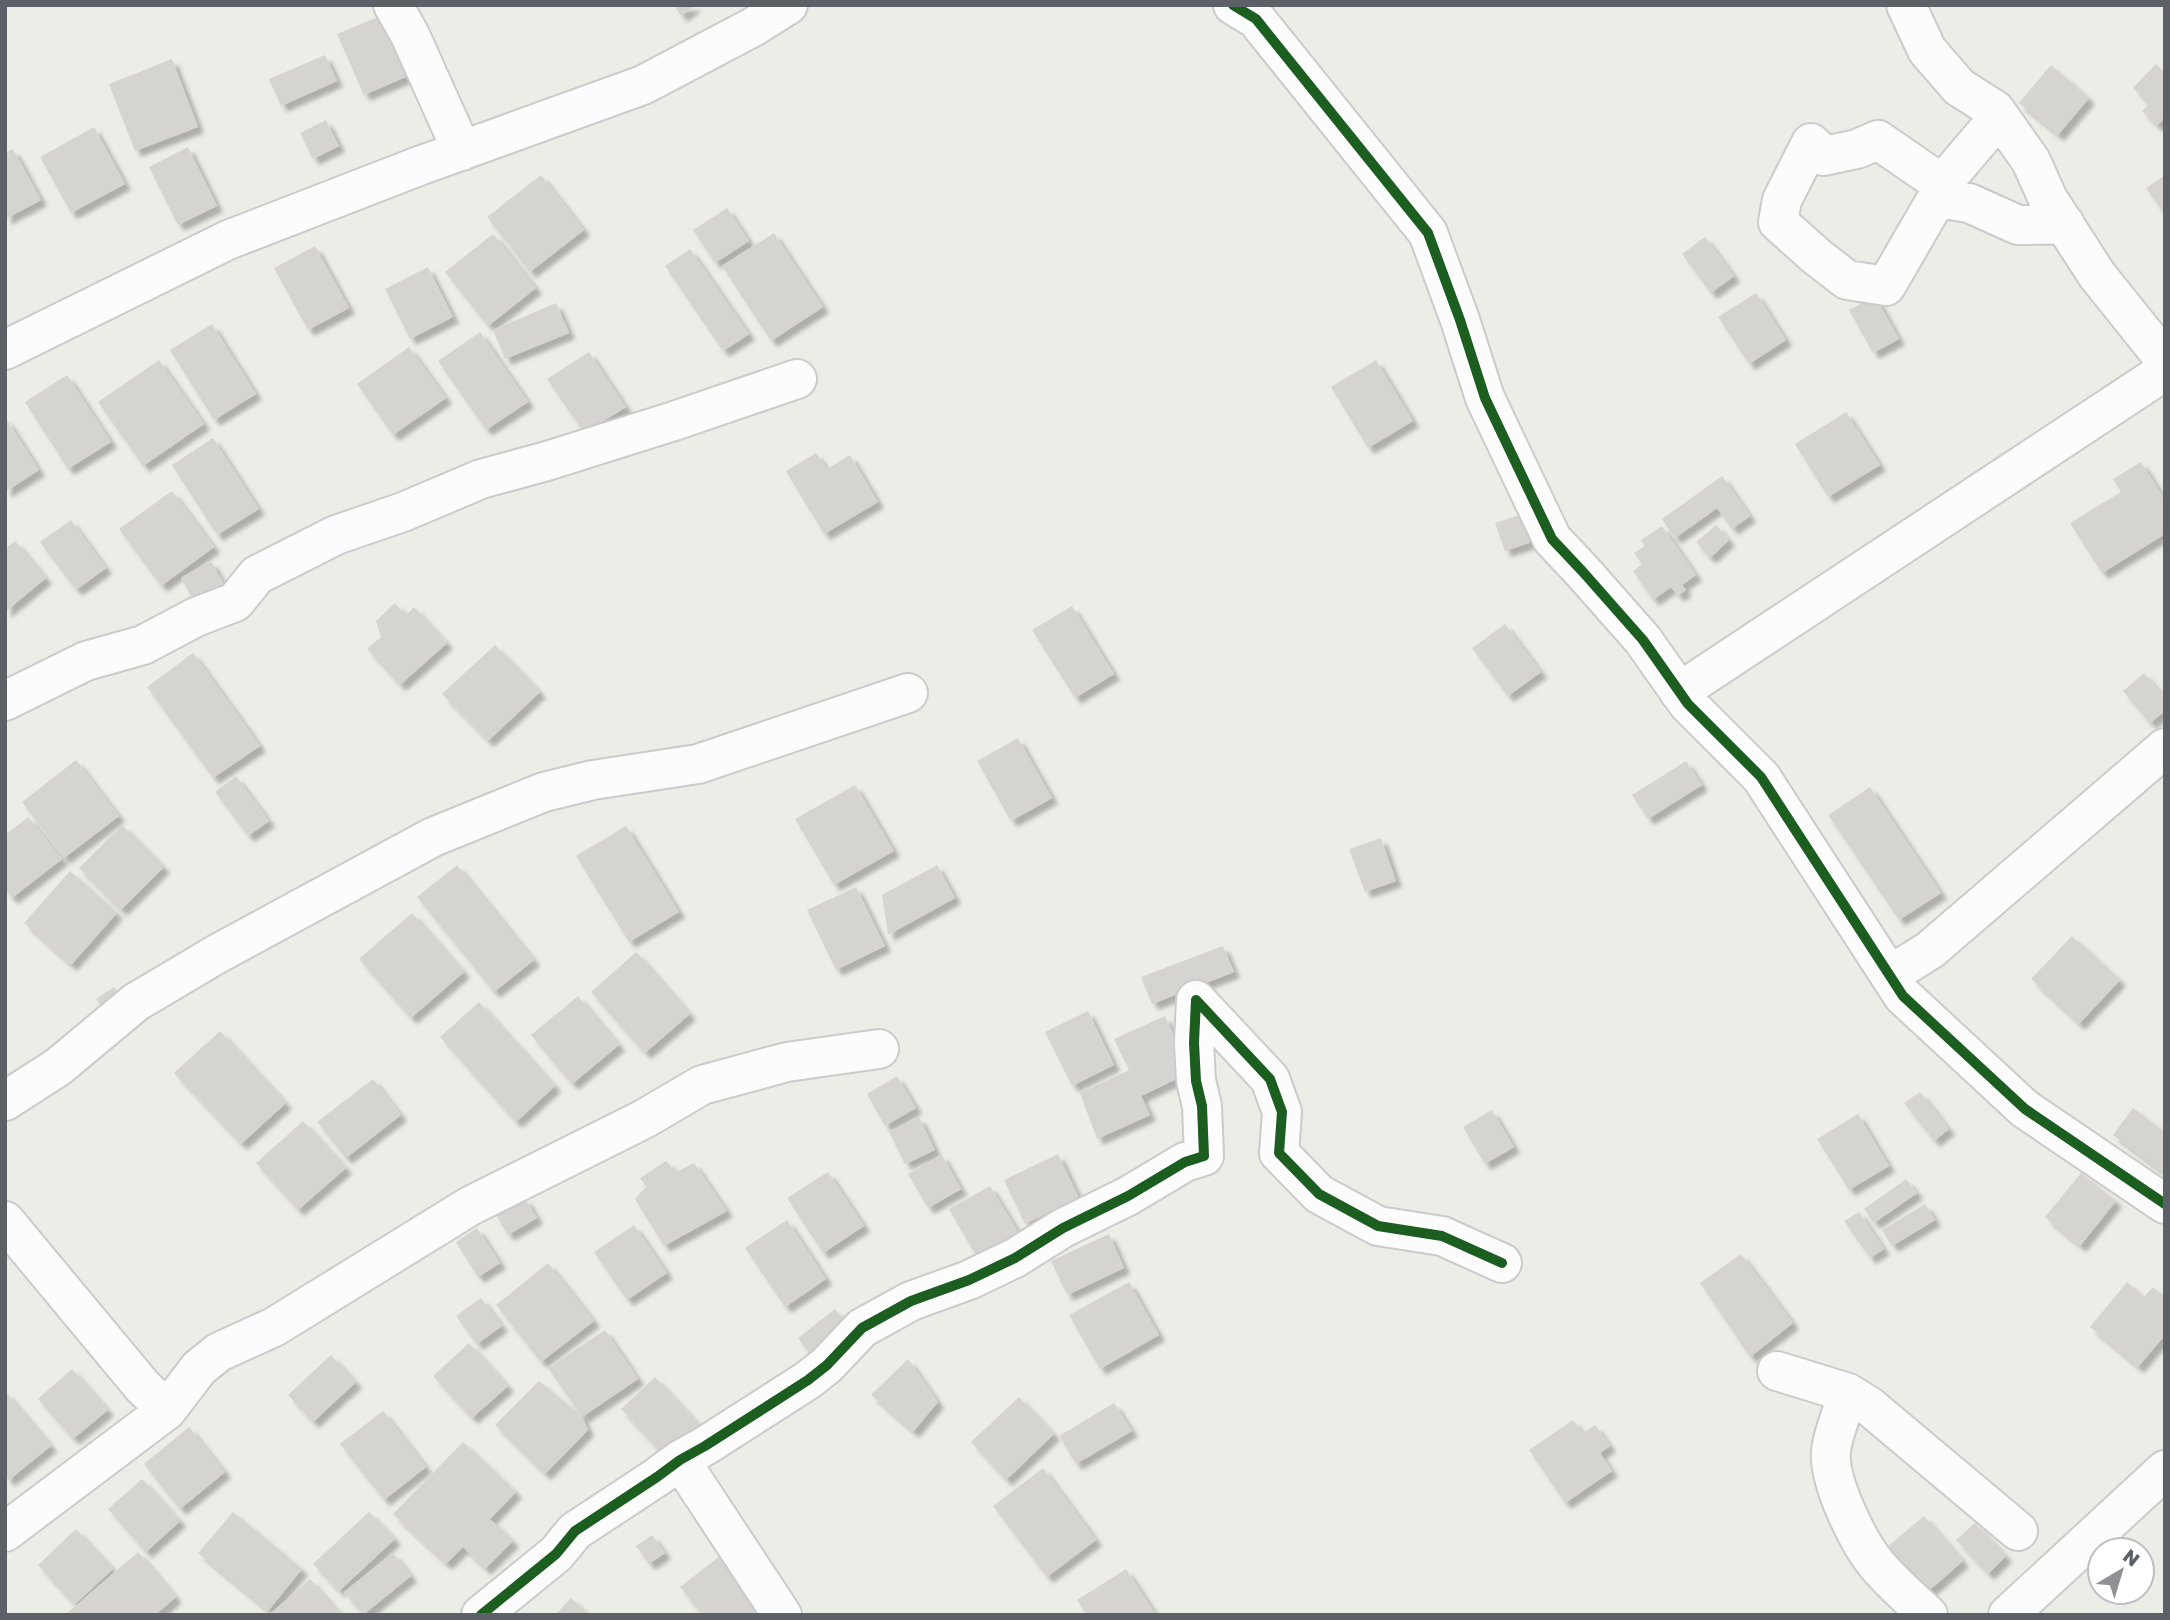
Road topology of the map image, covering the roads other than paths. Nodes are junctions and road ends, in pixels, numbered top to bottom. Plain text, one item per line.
1 (393, 5) edge
2 (788, 5) edge
3 (1233, 5) edge
4 (1906, 5) edge
5 (1999, 117) junction
6 (462, 151) junction
7 (2065, 225) junction
8 (5, 350) edge
9 (2165, 360) edge
10 (2165, 371) edge
11 (797, 379) dead end
12 (1679, 692) junction
13 (908, 693) dead end
14 (5, 701) edge
15 (2165, 748) edge
16 (1890, 975) junction
17 (879, 1049) dead end
18 (5, 1101) edge
19 (2165, 1204) edge
20 (5, 1221) edge
21 (1503, 1263) dead end
22 (1777, 1371) dead end
23 (1848, 1393) junction
24 (167, 1410) junction
25 (680, 1460) junction
26 (2165, 1470) edge
27 (2018, 1531) dead end
28 (5, 1532) edge
29 (481, 1615) edge
30 (782, 1615) edge
31 (1928, 1615) edge
32 (2008, 1615) edge

1 - 6 street
2 - 6 street
3 - 12 street
4 - 5 street
5 - 7 street
5 - 7 street
6 - 8 street
7 - 9 street
10 - 12 street
11 - 14 street
12 - 16 street
13 - 18 street
15 - 16 street
16 - 19 street
17 - 24 street
20 - 24 street
21 - 25 street
22 - 23 street
23 - 27 street
23 - 31 street
24 - 28 street
25 - 29 street
25 - 30 street
26 - 32 street

